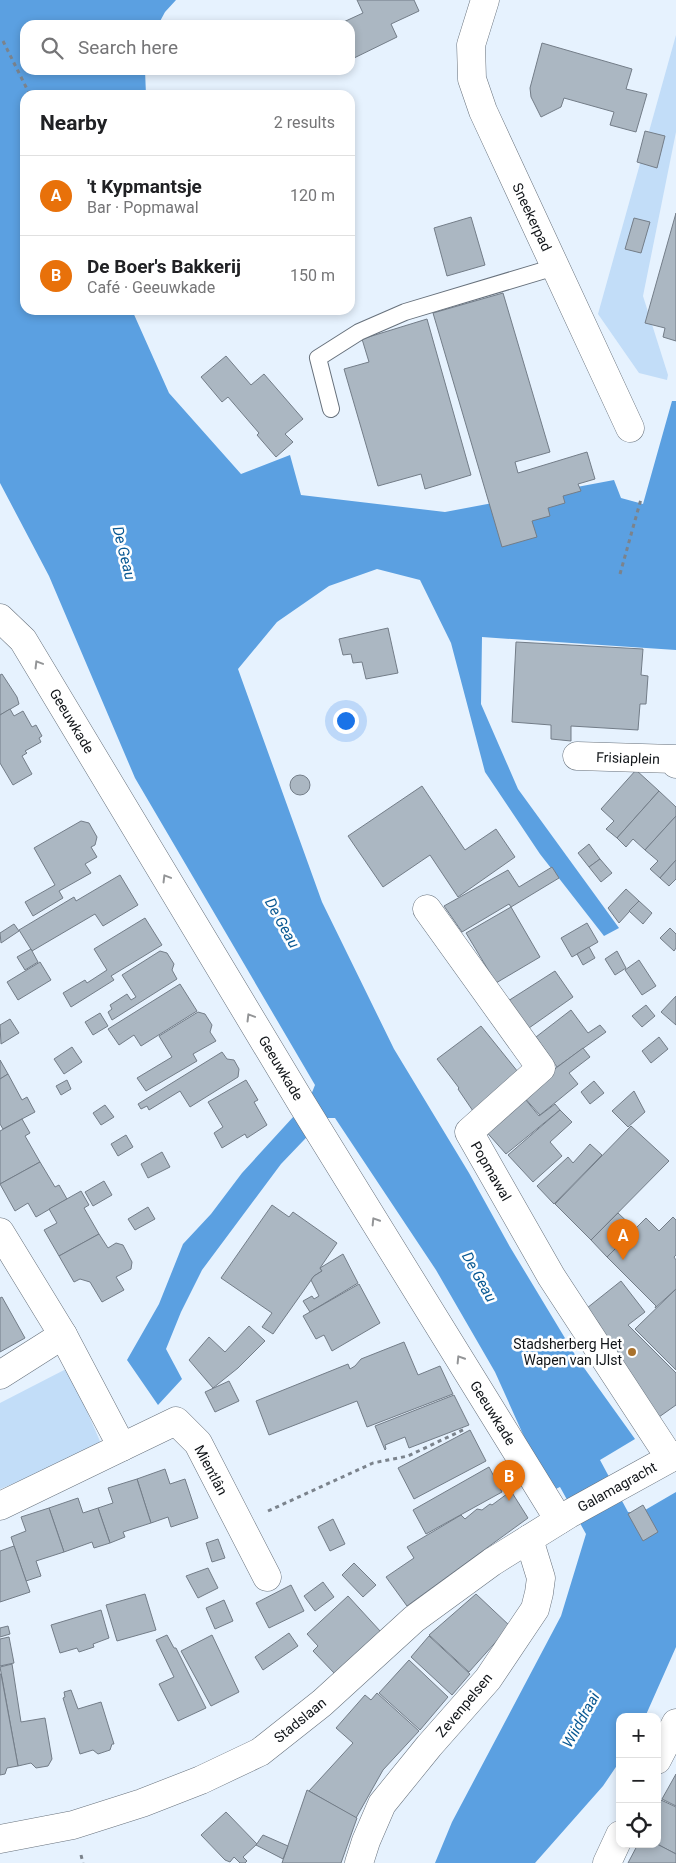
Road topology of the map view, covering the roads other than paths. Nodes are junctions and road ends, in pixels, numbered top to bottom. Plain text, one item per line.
1 (485, 0) edge
2 (555, 267) junction
3 (331, 409) dead end
4 (630, 428) dead end
5 (0, 618) edge
6 (577, 756) dead end
7 (676, 764) edge
8 (427, 908) dead end
9 (0, 1232) edge
10 (63, 1335) junction
11 (0, 1375) edge
12 (122, 1447) junction
13 (673, 1456) edge
14 (0, 1506) edge
15 (564, 1517) junction
16 (529, 1539) junction
17 (267, 1577) dead end
18 (676, 1723) edge
19 (658, 1758) edge
20 (0, 1839) edge
21 (616, 1844) edge
22 (359, 1863) edge
23 (607, 1863) edge

1 - 2 street, Sneekerpad
2 - 3 lane
2 - 4 street, Sneekerpad
15 -> 5 street, Geeuwkade
6 - 7 street, Frisiaplein
8 - 13 street, Popmawal
9 - 10 street
10 - 11 street
10 - 12 street
12 - 14 street, Mientlân
12 - 17 street, Mientlân
13 - 15 street, Galamagracht
15 - 16 street, Stadslaan
16 - 20 street, Stadslaan
16 - 22 street, Zevenpelsen
18 - 19 street
21 - 23 street

